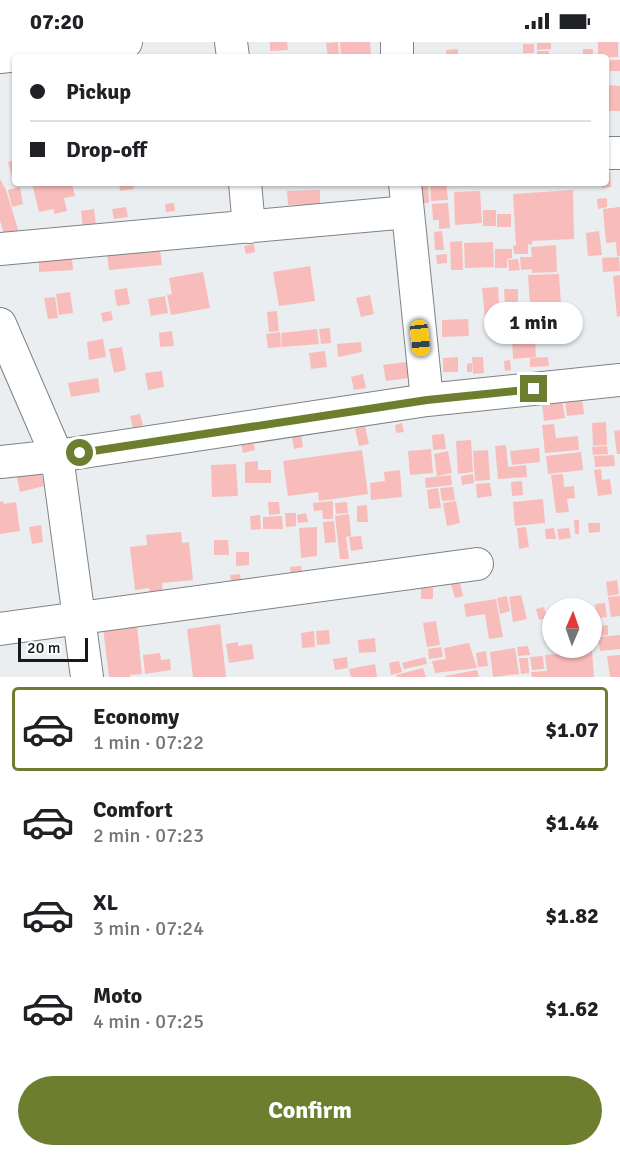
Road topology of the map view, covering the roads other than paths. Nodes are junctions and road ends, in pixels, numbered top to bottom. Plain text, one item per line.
1 (126, 42) edge
2 (25, 54) edge
3 (245, 186) edge
4 (406, 197) edge
5 (249, 226) junction
6 (0, 249) edge
7 (0, 324) edge
8 (620, 380) edge
9 (427, 400) junction
10 (57, 456) junction
11 (0, 462) edge
12 (477, 564) dead end
13 (77, 618) junction
14 (0, 629) edge
15 (87, 677) edge

1 - 2 street
3 - 5 street
4 - 5 street
4 - 9 street
5 - 6 street
7 - 10 street
8 - 9 street
9 - 10 street
10 - 11 street
10 - 13 street
12 - 13 street
13 - 14 street
13 - 15 street

